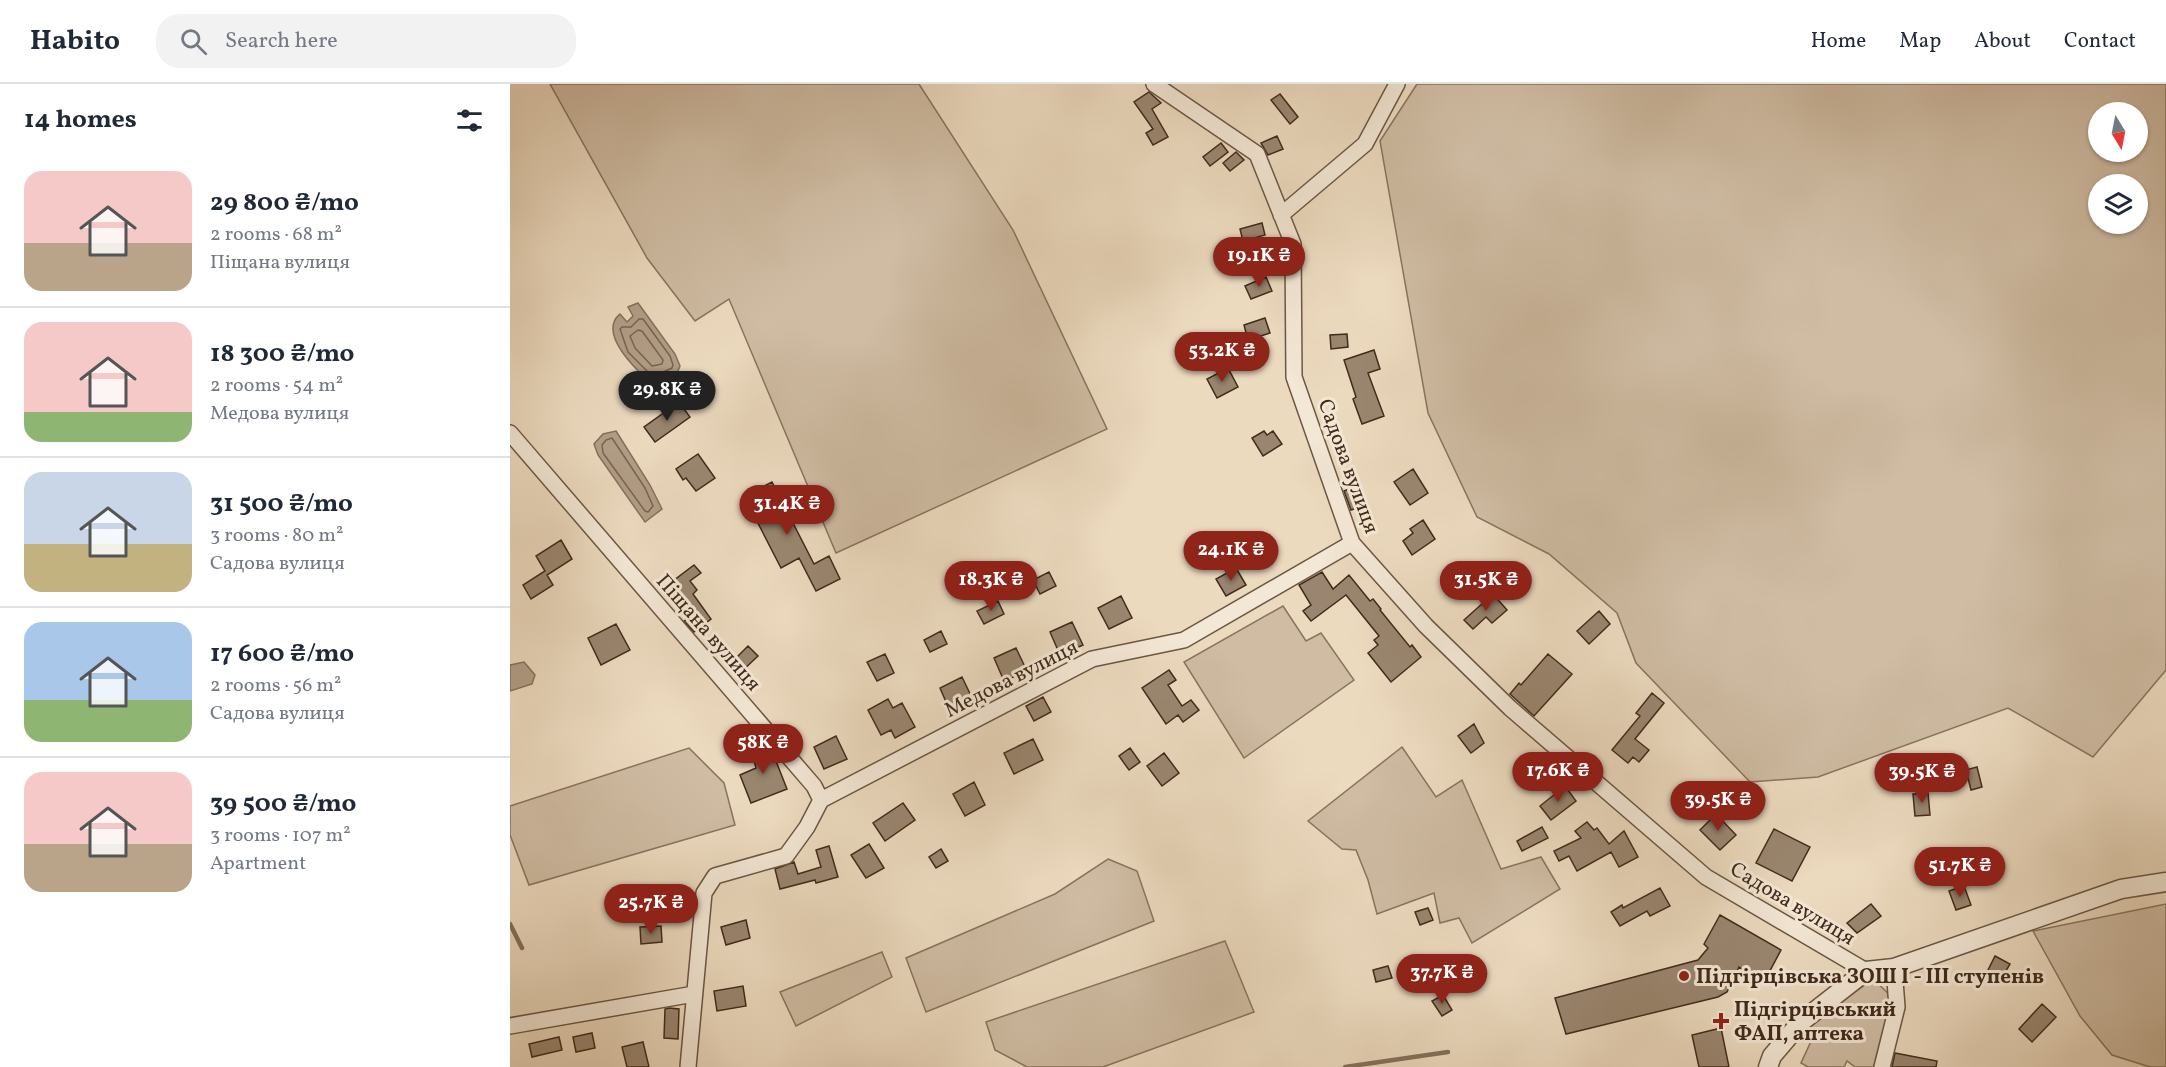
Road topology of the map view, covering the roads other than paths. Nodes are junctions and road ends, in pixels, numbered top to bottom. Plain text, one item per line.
1 (1154, 84) edge
2 (1397, 84) edge
3 (1281, 215) junction
4 (510, 433) edge
5 (1352, 543) junction
6 (820, 800) junction
7 (2166, 882) edge
8 (1894, 968) junction
9 (1866, 971) junction
10 (694, 994) junction
11 (510, 1026) edge
12 (688, 1067) edge
13 (1768, 1067) edge
14 (1882, 1067) edge

1 - 3 street, Садова вулиця
2 - 3 street
3 - 5 street, Садова вулиця
4 - 6 street, Піщана вулиця
5 - 6 street, Медова вулиця
5 - 9 street, Садова вулиця
6 - 10 street
7 - 8 street
8 - 9 street
8 - 14 street
9 - 13 street
10 - 11 street
10 - 12 street

